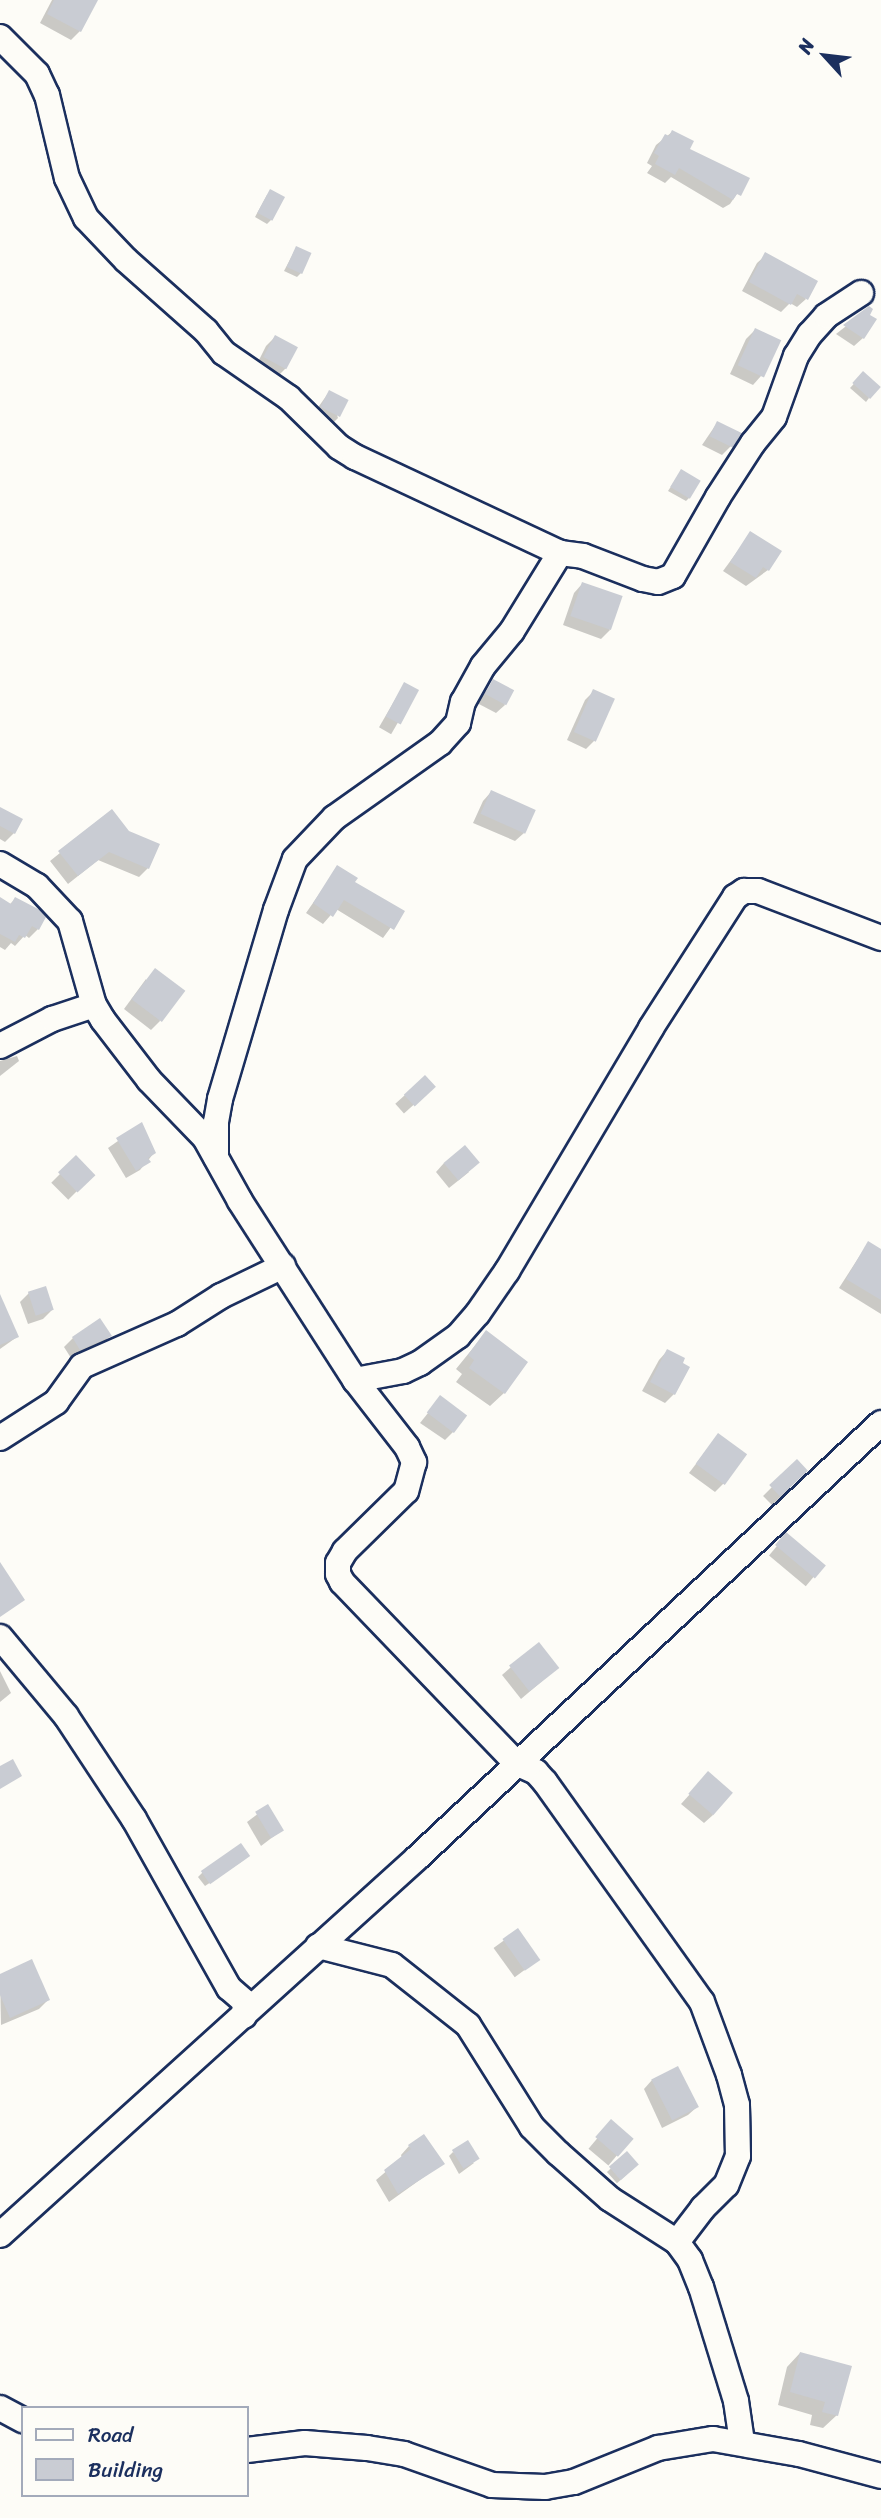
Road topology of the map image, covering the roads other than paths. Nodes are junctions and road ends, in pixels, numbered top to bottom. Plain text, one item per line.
1 (0, 37) edge
2 (861, 293) dead end
3 (560, 553) junction
4 (0, 864) edge
5 (881, 938) edge
6 (94, 1004) junction
7 (0, 1046) edge
8 (216, 1158) junction
9 (283, 1266) junction
10 (355, 1380) junction
11 (881, 1423) edge
12 (0, 1438) edge
13 (0, 1637) edge
14 (516, 1763) junction
15 (318, 1946) junction
16 (244, 2016) junction
17 (0, 2235) edge
18 (677, 2242) junction
19 (0, 2408) edge
20 (21, 2419) edge
21 (742, 2442) junction
22 (248, 2450) edge
23 (881, 2476) edge

1 - 3 street
2 - 3 street
3 - 8 street
4 - 6 street
5 - 10 street
6 - 7 street
6 - 8 street
8 - 9 street
9 - 10 street
9 - 12 street
10 - 14 street
11 - 14 street
13 - 16 street
14 - 15 street
14 - 18 street
15 - 16 street
15 - 18 street
16 - 17 street
18 - 21 street
19 - 20 street
21 - 22 street
21 - 23 street

